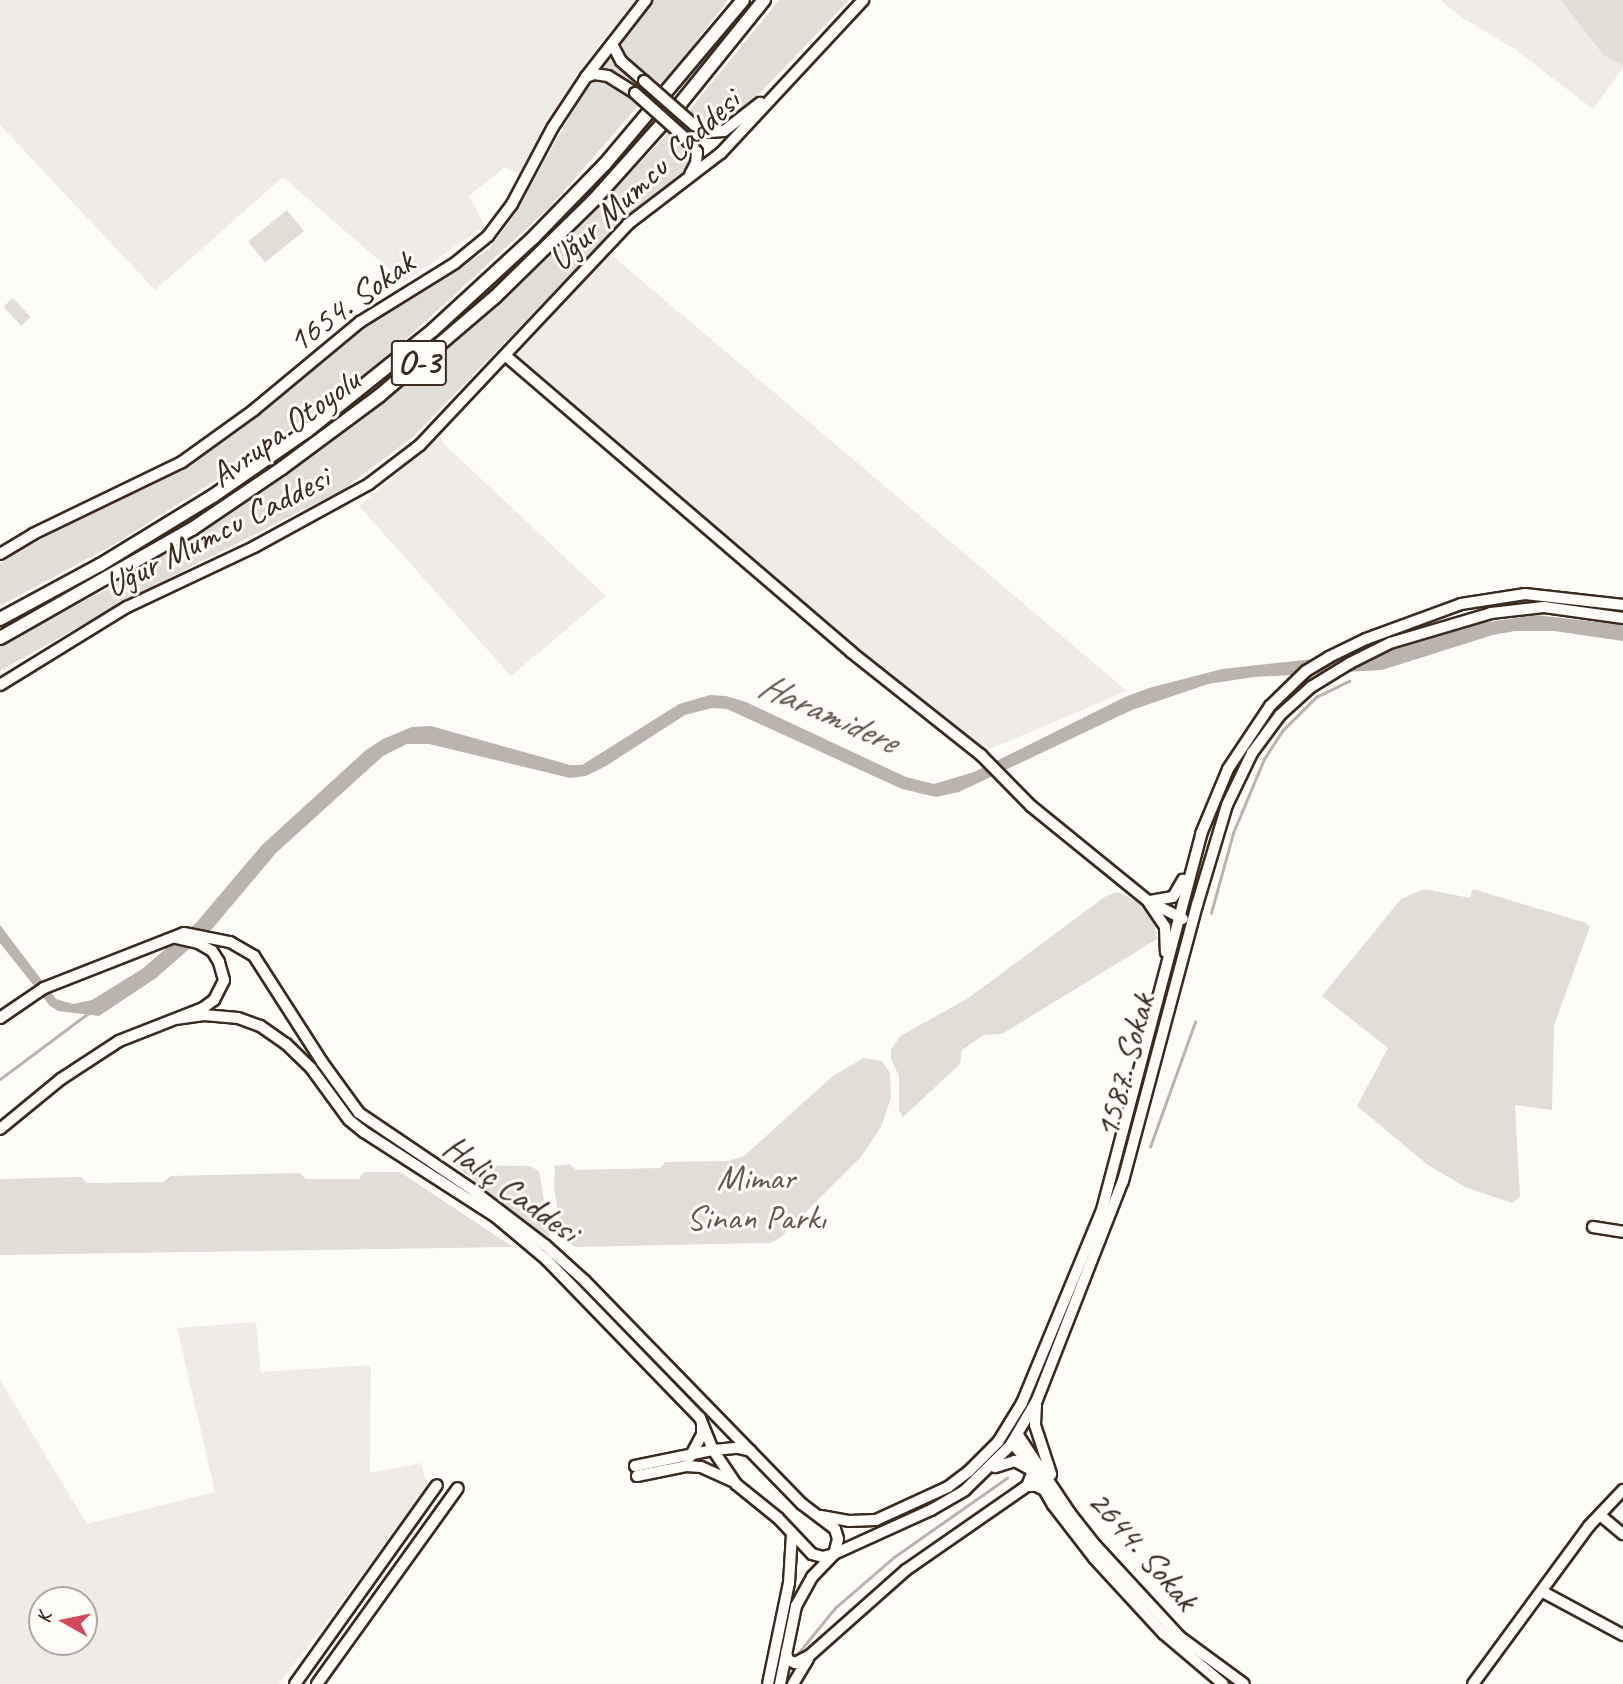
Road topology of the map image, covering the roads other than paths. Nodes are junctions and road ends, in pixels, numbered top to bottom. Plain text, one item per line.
1 (646, 0) edge
2 (743, 0) edge
3 (764, 0) edge
4 (863, 0) edge
5 (612, 44) junction
6 (586, 77) junction
7 (786, 81) junction
8 (686, 180) junction
9 (506, 356) junction
10 (0, 554) edge
11 (1623, 605) edge
12 (1623, 618) edge
13 (0, 620) edge
14 (0, 638) edge
15 (0, 685) edge
16 (1200, 834) junction
17 (1147, 901) junction
18 (1197, 905) junction
19 (1180, 920) junction
20 (173, 938) junction
21 (1166, 969) junction
22 (1178, 975) junction
23 (0, 1018) edge
24 (177, 1019) junction
25 (18, 1114) junction
26 (0, 1117) edge
27 (0, 1129) edge
28 (1593, 1227) dead end
29 (1623, 1232) edge
30 (560, 1259) junction
31 (697, 1397) junction
32 (1037, 1400) junction
33 (686, 1404) junction
34 (700, 1418) junction
35 (1006, 1430) junction
36 (1015, 1439) junction
37 (713, 1450) junction
38 (751, 1451) junction
39 (691, 1454) junction
40 (686, 1466) junction
41 (1032, 1469) junction
42 (983, 1475) junction
43 (736, 1483) junction
44 (437, 1485) dead end
45 (1027, 1486) junction
46 (458, 1488) dead end
47 (1050, 1489) junction
48 (1623, 1490) edge
49 (815, 1515) junction
50 (1600, 1515) junction
51 (792, 1534) junction
52 (1623, 1534) edge
53 (834, 1553) junction
54 (1543, 1592) junction
55 (1623, 1635) edge
56 (786, 1653) junction
57 (809, 1656) junction
58 (295, 1684) edge
59 (317, 1684) edge
60 (768, 1684) edge
61 (780, 1684) edge
62 (793, 1684) edge
63 (1223, 1684) edge
64 (1244, 1684) edge
65 (1473, 1684) edge

1 - 5 main road, 1654. Sokak
2 - 13 highway, Avrupa Otoyolu / O-3
3 - 14 highway, Avrupa Otoyolu / O-3
4 - 7 main road, Uğur Mumcu Caddesi
5 - 6 main road, 1654. Sokak
5 - 7 main road, bridge
6 - 8 main road, bridge
6 - 10 main road, 1654. Sokak
7 - 8 main road, Uğur Mumcu Caddesi
8 - 9 main road, Uğur Mumcu Caddesi
9 - 15 main road, Uğur Mumcu Caddesi
9 - 17 main road
11 - 16 main road, 1587. Sokak
12 - 18 main road, 1587. Sokak
16 - 17 main road
16 - 19 main road, 1587. Sokak
17 - 19 main road
17 - 21 main road
18 - 19 main road
18 - 22 main road, 1587. Sokak
19 - 21 main road, 1587. Sokak
19 - 22 main road
20 - 23 main road, Haliç Caddesi
20 - 24 main road
20 - 30 main road, Haliç Caddesi
21 - 35 main road, 1587. Sokak
22 - 32 main road, 1587. Sokak
24 - 25 main road
24 - 30 main road, Haliç Caddesi
25 - 26 main road
25 - 27 main road
28 - 29 street
30 - 31 main road, Haliç Caddesi
30 - 33 main road, Haliç Caddesi
31 - 33 main road
31 - 38 main road, Haliç Caddesi
32 - 36 main road, 1587. Sokak
32 - 47 street
33 - 34 main road, Haliç Caddesi
34 - 37 main road, Haliç Caddesi
34 - 39 main road
35 - 36 main road
35 - 49 main road, 1587. Sokak
36 - 41 street, 2644. Sokak
36 - 42 main road, 1587. Sokak
36 - 47 street, 2644. Sokak
37 - 38 main road
37 - 39 main road
37 - 43 main road, Haliç Caddesi
38 - 49 main road, Haliç Caddesi
39 - 40 main road
39 - 40 main road
40 - 43 main road
41 - 42 main road
41 - 45 main road
41 - 47 street, 2644. Sokak
42 - 53 main road, 1587. Sokak
43 - 51 main road, Haliç Caddesi
44 - 58 street
45 - 47 main road
45 - 57 main road
46 - 59 street
47 - 63 street, 2644. Sokak
47 - 64 street, 2644. Sokak
48 - 50 street
49 - 53 main road, Haliç Caddesi
50 - 52 street
50 - 54 street
51 - 53 main road, Haliç Caddesi
51 - 60 main road
53 - 56 main road, 1587. Sokak
54 - 55 street
54 - 65 street
56 - 57 main road
56 - 61 main road, 1587. Sokak
57 - 62 main road

